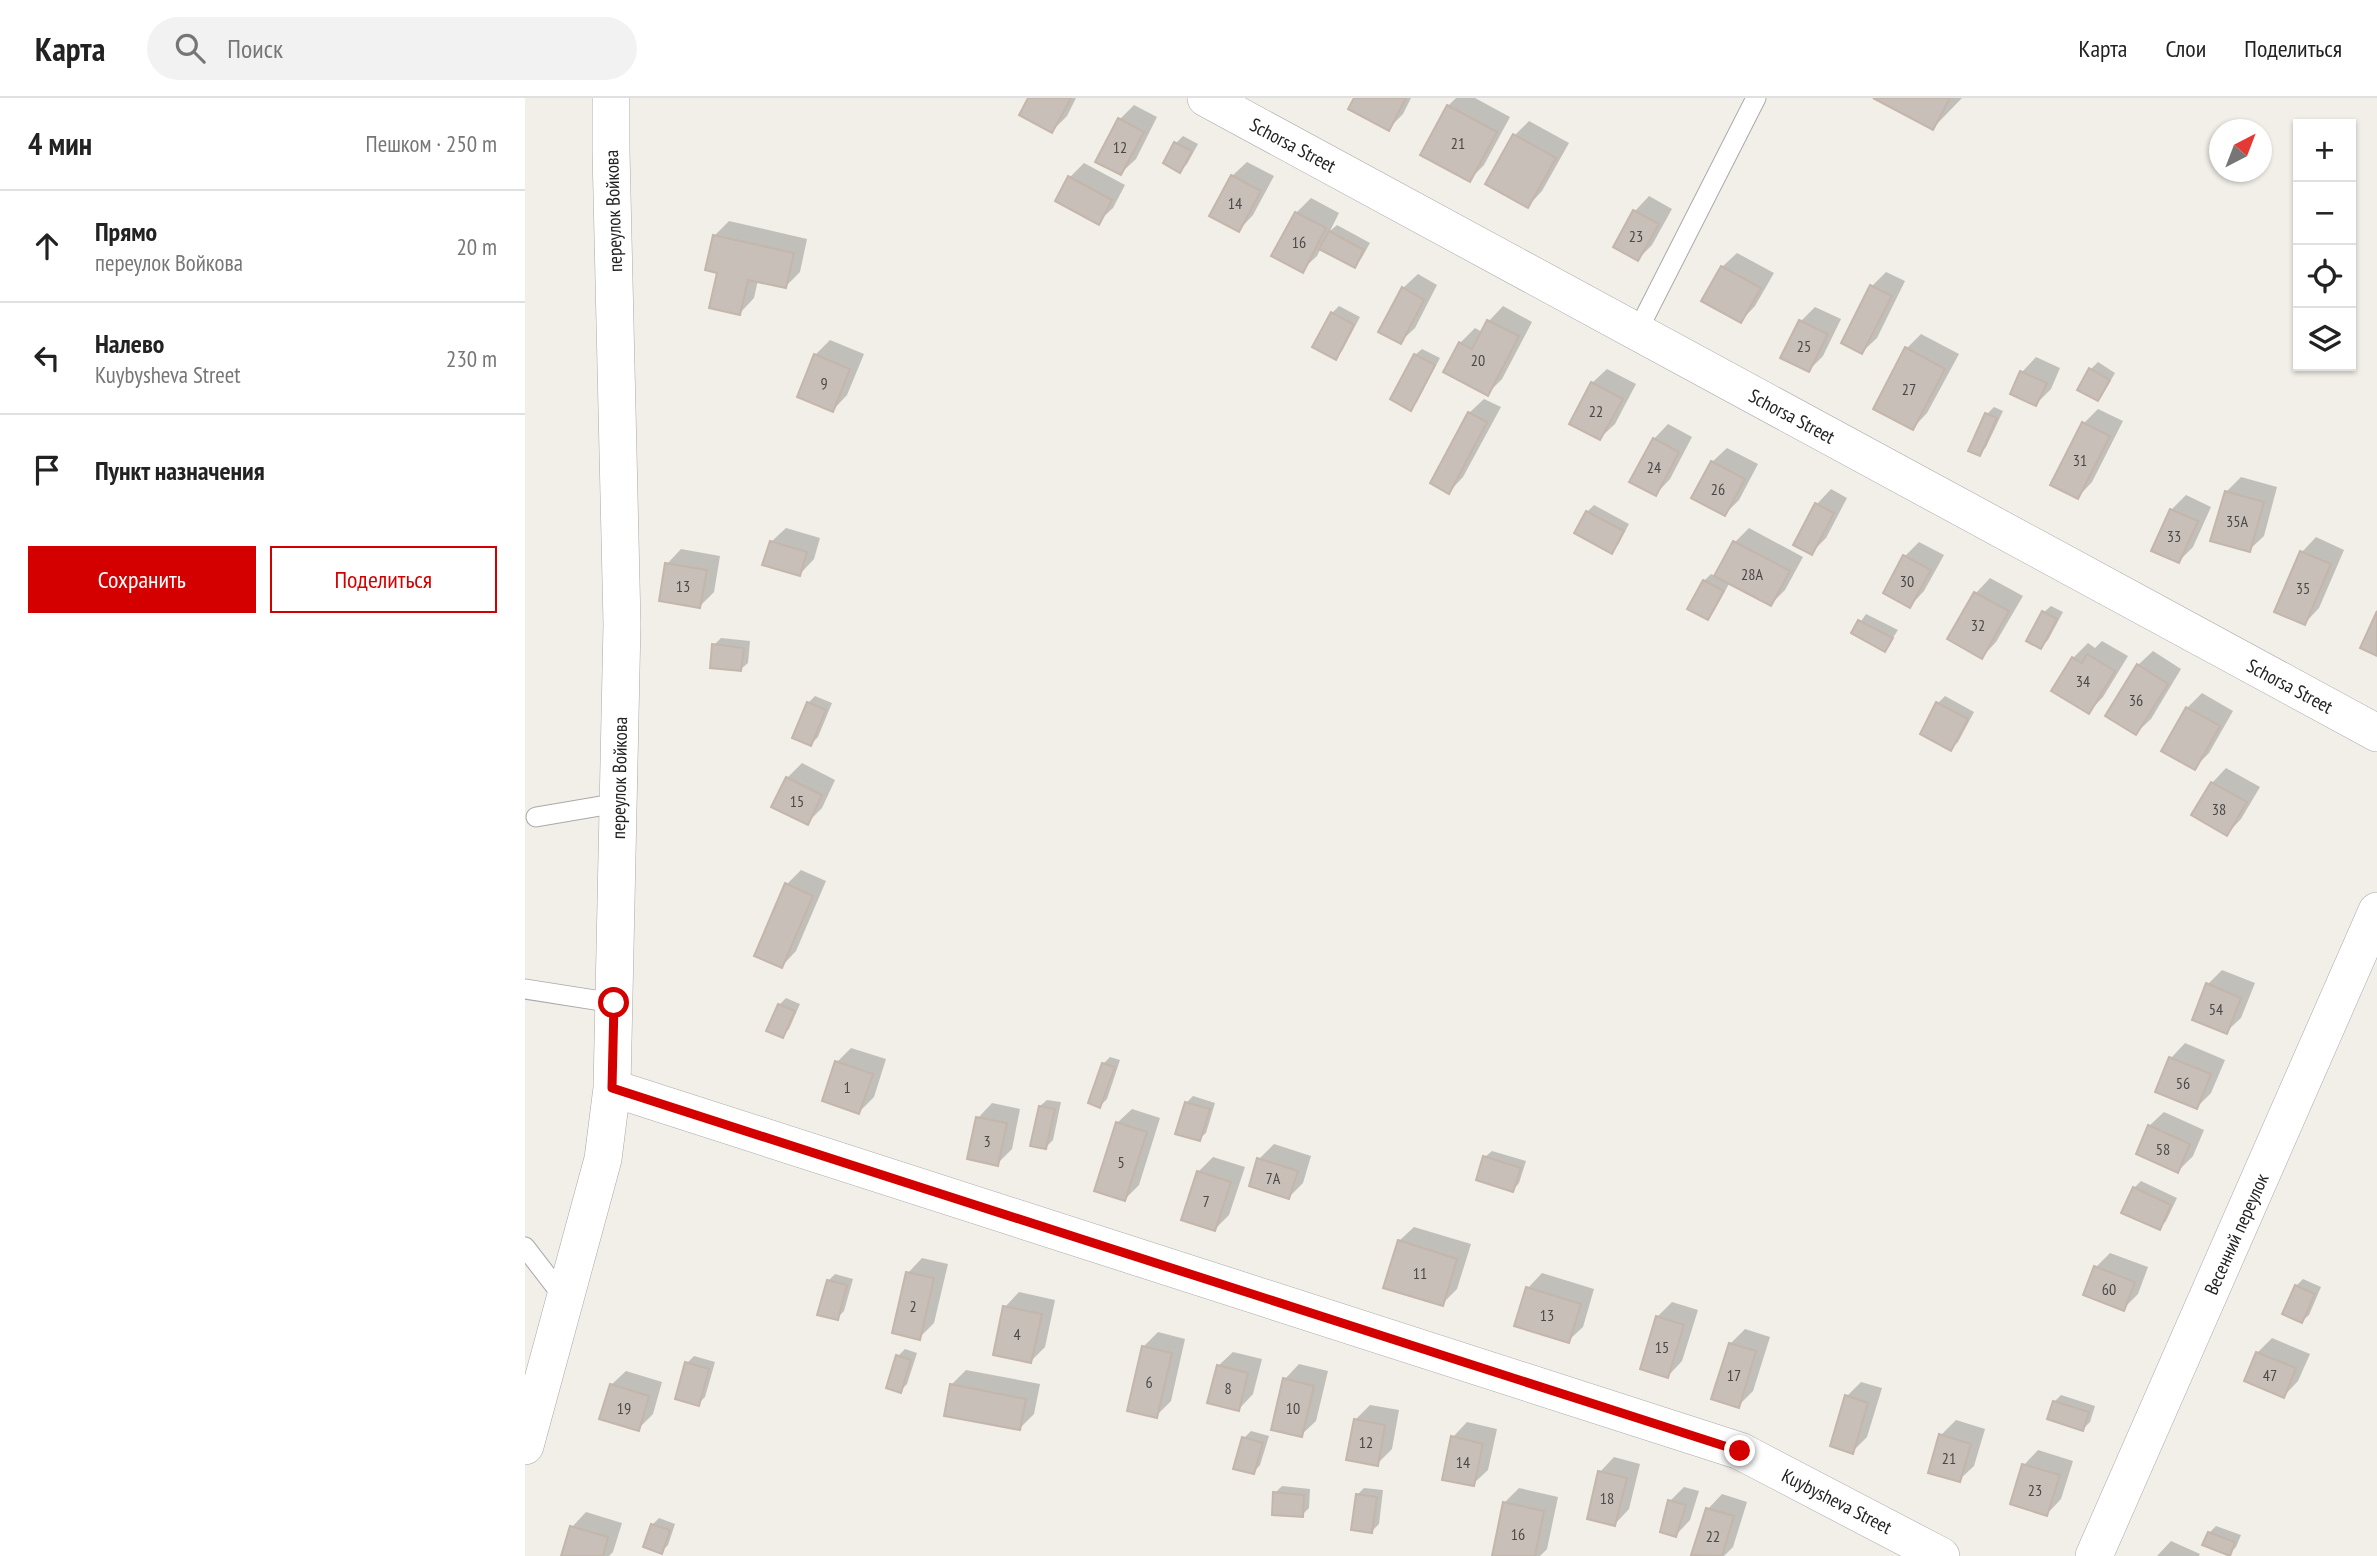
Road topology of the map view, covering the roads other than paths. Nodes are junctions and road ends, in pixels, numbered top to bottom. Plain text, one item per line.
1 (611, 98) edge
2 (1206, 98) edge
3 (1756, 98) edge
4 (1637, 332) junction
5 (2377, 733) edge
6 (618, 803) junction
7 (536, 817) dead end
8 (2377, 911) edge
9 (525, 989) edge
10 (614, 1003) junction
11 (612, 1088) junction
12 (525, 1247) edge
13 (565, 1299) junction
14 (525, 1446) edge
15 (1941, 1556) edge
16 (2095, 1556) edge

1 - 6 street, переулок Войкова
2 - 4 street, Schorsa Street
3 - 4 lane
4 - 5 street, Schorsa Street
6 - 7 lane
6 - 10 street, переулок Войкова
8 - 16 street, Весенний переулок
9 - 10 lane
10 - 11 street, переулок Войкова
11 - 13 street, переулок Войкова
11 - 15 street, Kuybysheva Street
12 - 13 lane
13 - 14 street, переулок Войкова

